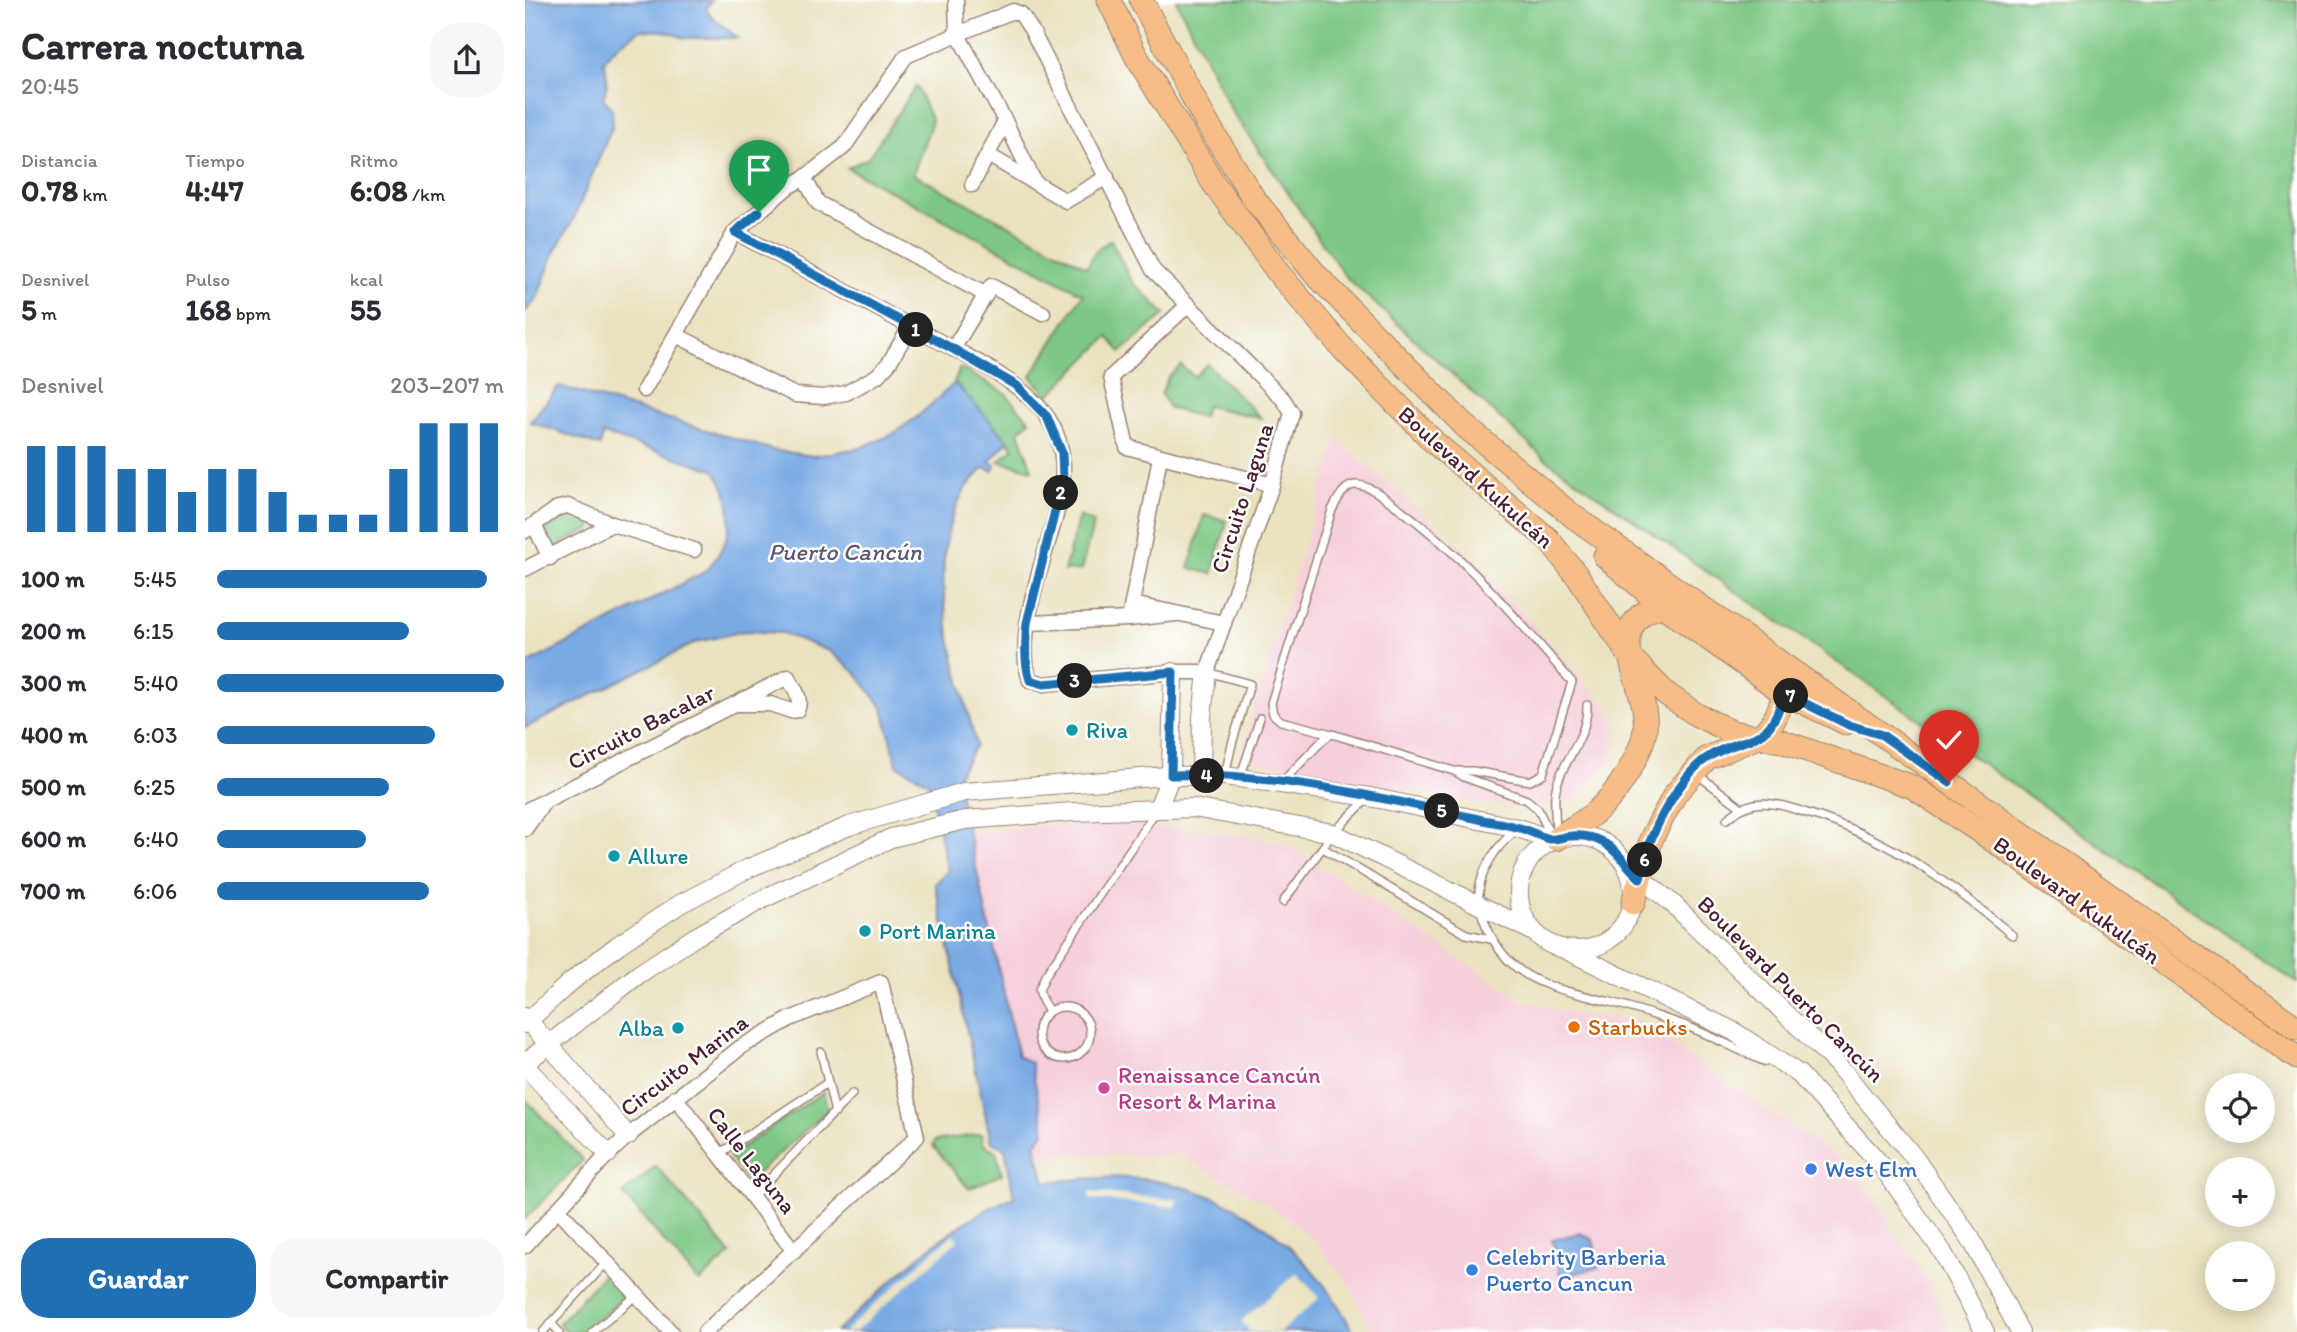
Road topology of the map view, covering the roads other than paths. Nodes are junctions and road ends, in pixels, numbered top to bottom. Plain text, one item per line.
1 (956, 0) edge
2 (1109, 0) edge
3 (1141, 0) edge
4 (957, 33) junction
5 (1005, 121) junction
6 (988, 155) junction
7 (1107, 177) junction
8 (804, 178) junction
9 (1034, 181) junction
10 (972, 185) dead end
11 (735, 232) junction
12 (986, 295) junction
13 (1188, 305) junction
14 (1043, 313) dead end
15 (911, 327) junction
16 (677, 335) junction
17 (953, 349) junction
18 (644, 390) dead end
19 (1160, 457) junction
20 (1272, 485) junction
21 (1574, 517) junction
22 (612, 524) junction
23 (529, 528) edge
24 (694, 550) dead end
25 (550, 558) junction
26 (525, 569) edge
27 (1132, 604) junction
28 (1662, 605) junction
29 (1176, 614) junction
30 (1129, 619) junction
31 (1027, 623) junction
32 (1224, 623) junction
33 (1630, 658) junction
34 (1173, 672) junction
35 (1207, 672) junction
36 (1784, 693) junction
37 (734, 705) junction
38 (1587, 705) dead end
39 (1260, 718) dead end
40 (1332, 734) junction
41 (1882, 735) junction
42 (1758, 737) junction
43 (1454, 771) junction
44 (1693, 772) junction
45 (1171, 775) junction
46 (1201, 776) junction
47 (1233, 777) junction
48 (1282, 782) junction
49 (1370, 797) junction
50 (545, 801) junction
51 (1158, 808) junction
52 (1742, 808) junction
53 (525, 811) edge
54 (1727, 819) dead end
55 (1518, 828) junction
56 (525, 829) edge
57 (1555, 839) junction
58 (1328, 841) junction
59 (1634, 873) junction
60 (1283, 902) dead end
61 (1633, 904) joint
62 (1479, 905) junction
63 (1532, 931) junction
64 (2012, 935) dead end
65 (1491, 939) junction
66 (1566, 950) junction
67 (1049, 1011) junction
68 (526, 1020) edge
69 (2297, 1028) edge
70 (548, 1043) junction
71 (821, 1052) dead end
72 (2297, 1058) edge
73 (525, 1064) edge
74 (1799, 1074) junction
75 (827, 1083) junction
76 (852, 1094) dead end
77 (675, 1097) junction
78 (598, 1101) junction
79 (835, 1113) junction
80 (577, 1121) junction
81 (628, 1136) junction
82 (608, 1154) junction
83 (718, 1155) junction
84 (751, 1198) junction
85 (558, 1209) junction
86 (525, 1246) edge
87 (794, 1251) junction
88 (607, 1262) junction
89 (637, 1295) junction
90 (551, 1323) junction
91 (543, 1332) edge
92 (559, 1332) edge
93 (593, 1332) edge
94 (671, 1332) edge
95 (705, 1332) edge
96 (1985, 1332) edge
97 (2020, 1332) edge

1 - 4 street
2 - 33 main road, Boulevard Kukulcán
3 - 21 main road, Boulevard Kukulcán
4 - 5 street
4 - 7 street, Circuito Laguna
4 - 8 street, Circuito Laguna
5 - 6 street
5 - 9 street
6 - 9 street
6 - 10 street
7 - 9 street
7 - 13 street, Circuito Laguna
8 - 11 street, Circuito Laguna
8 - 12 street
11 - 15 street
11 - 16 street, Circuito Laguna
12 - 14 street
12 - 17 street
13 - 19 street
13 - 20 street, Circuito Laguna
15 - 16 street
15 - 17 street
16 - 18 street, Circuito Laguna
17 - 31 street
19 - 20 street
19 - 27 street
20 - 32 street, Circuito Laguna
21 - 28 main road
21 - 41 main road, Boulevard Kukulcán
22 - 23 street
22 - 24 street
22 - 25 street
23 - 25 street
25 - 26 street
27 - 29 street
27 - 30 street
28 - 33 main road
28 - 36 main road
29 - 30 street
29 - 32 street
30 - 31 street
31 - 34 street
32 - 35 street, Circuito Laguna
33 - 42 main road, Boulevard Kukulcán
33 - 57 main road
34 - 35 street
34 - 45 street
35 - 46 street
35 - 47 lane
36 - 41 main road
36 - 42 main road
37 - 37 street, Circuito Bacalar
37 - 50 street, Circuito Bacalar
38 - 57 lane
39 - 47 lane
40 - 43 lane
40 - 43 lane
40 - 48 lane
41 - 69 main road, Boulevard Kukulcán
42 - 44 main road
42 - 72 main road, Boulevard Kukulcán
43 - 57 lane
44 - 52 lane
44 - 59 main road
45 - 46 street
45 - 51 street
45 - 68 street
46 - 47 street
47 - 48 street
48 - 49 street
49 - 55 street
49 - 58 lane
50 - 53 street
50 - 56 street, Circuito Bacalar
51 - 58 street
51 - 67 lane
51 - 70 street
52 - 54 lane
52 - 64 lane
55 - 57 street
55 - 62 lane
57 - 59 street
57 - 63 street
58 - 60 lane
58 - 62 street
58 - 65 lane
59 - 61 main road
59 - 97 street, Boulevard Puerto Cancún
61 - 66 street
62 - 63 street
62 - 65 lane
63 - 66 street
65 - 74 lane
66 - 74 street
67 - 67 lane
68 - 70 street
70 - 73 street
70 - 78 street
71 - 75 lane
73 - 80 street
74 - 96 street
75 - 79 lane
75 - 83 lane
76 - 79 lane
77 - 81 street, Circuito Marina
77 - 83 street, Calle Laguna
77 - 87 street, Circuito Marina
78 - 80 street
78 - 81 street
79 - 84 lane
80 - 82 street
81 - 82 street, Circuito Marina
82 - 85 street, Circuito Marina
83 - 84 street, Calle Laguna
84 - 87 street, Calle Laguna
85 - 86 street, Circuito Marina
85 - 88 street
87 - 95 street, Circuito Marina
88 - 89 street
88 - 90 lane
89 - 93 lane
89 - 94 street
90 - 91 lane
90 - 92 lane

